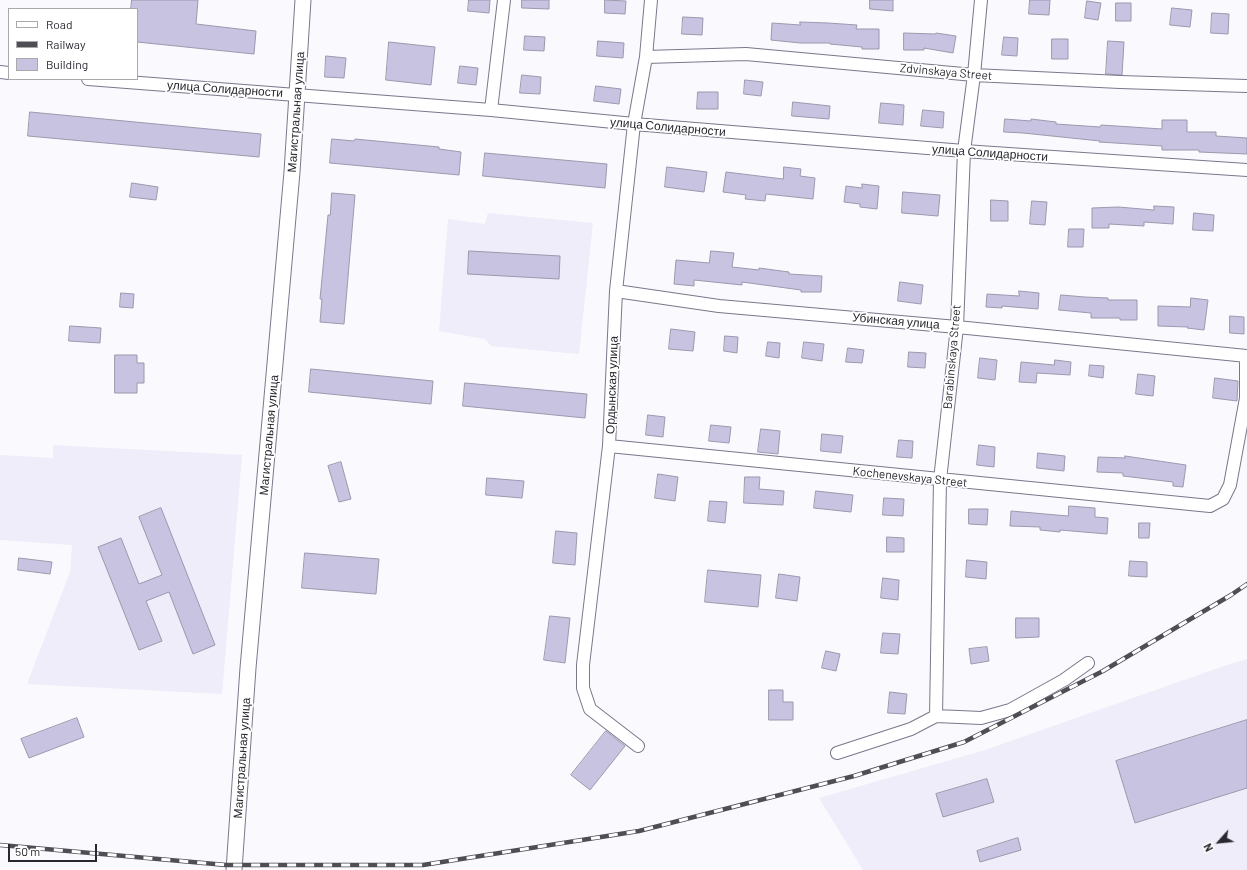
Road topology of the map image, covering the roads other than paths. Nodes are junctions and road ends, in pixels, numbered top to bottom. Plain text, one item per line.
1 (303, 0) edge
2 (504, 0) edge
3 (650, 0) edge
4 (981, 0) edge
5 (646, 57) junction
6 (974, 75) junction
7 (101, 80) edge
8 (1247, 86) edge
9 (296, 95) junction
10 (491, 110) junction
11 (634, 124) junction
12 (964, 151) junction
13 (1247, 170) edge
14 (616, 290) junction
15 (956, 327) junction
16 (1247, 356) edge
17 (609, 446) junction
18 (940, 480) junction
19 (1088, 663) dead end
20 (936, 716) junction
21 (638, 746) dead end
22 (837, 753) dead end
23 (234, 870) edge

1 - 9 main road, Магистральная улица
2 - 10 street
3 - 5 street, Ордынская улица
4 - 6 street, Barabinskaya Street
5 - 6 street, Zdvinskaya Street
5 - 11 street, Ордынская улица
6 - 8 street, Zdvinskaya Street
6 - 12 street, Barabinskaya Street
7 - 9 street, улица Солидарности
9 - 10 street, улица Солидарности
9 - 23 main road, Магистральная улица
10 - 11 street, улица Солидарности
11 - 12 street, улица Солидарности
11 - 14 street, Ордынская улица
12 - 13 street, улица Солидарности
12 - 15 street, Barabinskaya Street
14 - 15 street, Убинская улица
14 - 17 street, Ордынская улица
15 - 16 street, Убинская улица
15 - 18 street, Barabinskaya Street
16 - 18 street, Kochenevskaya Street
17 - 18 street, Kochenevskaya Street
17 - 21 street, Ордынская улица
18 - 20 street, Barabinskaya Street
19 - 20 street
20 - 22 street

